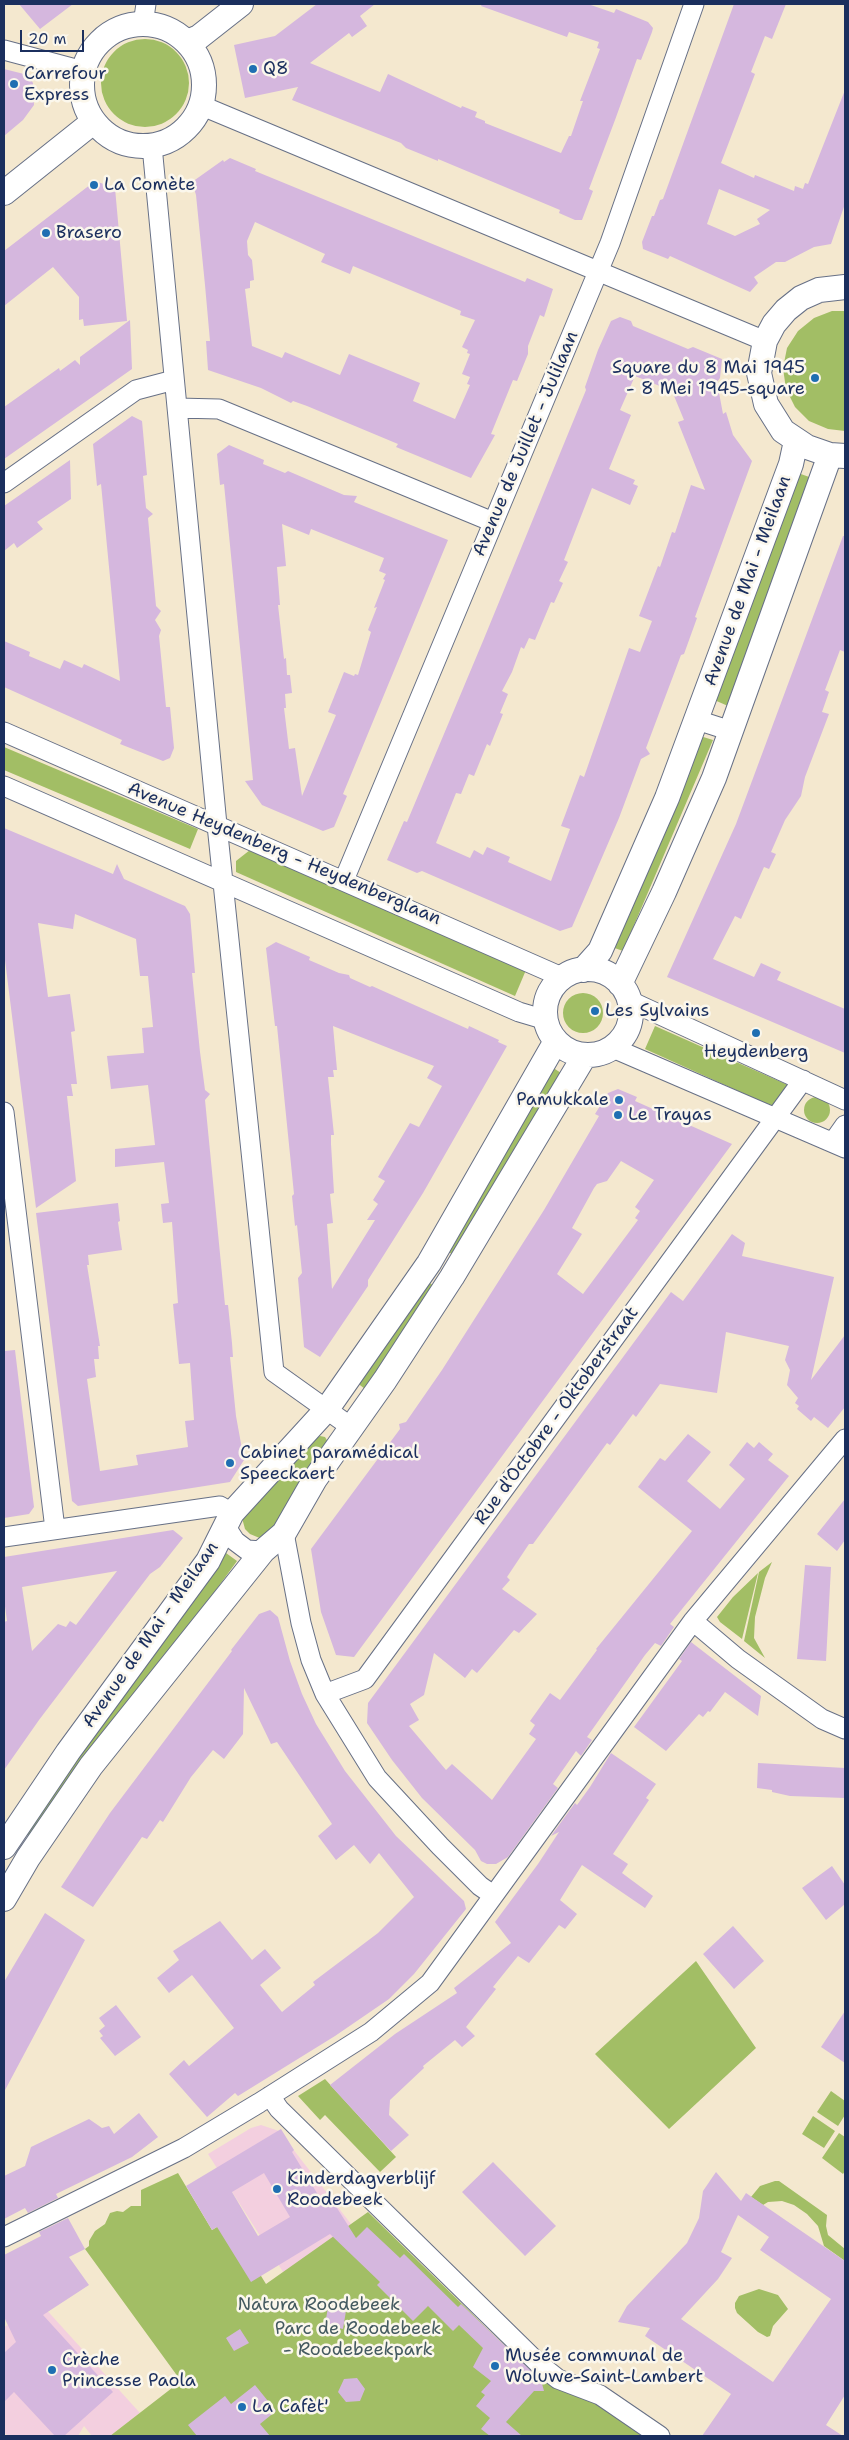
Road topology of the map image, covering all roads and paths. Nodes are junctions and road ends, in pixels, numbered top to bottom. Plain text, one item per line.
1 (241, 4) edge
2 (692, 4) edge
3 (145, 14) edge
4 (187, 42) junction
5 (4, 50) edge
6 (82, 71) junction
7 (200, 105) junction
8 (96, 125) junction
9 (152, 146) junction
10 (4, 193) edge
11 (599, 270) junction
12 (845, 287) edge
13 (765, 342) junction
14 (174, 380) junction
15 (177, 408) junction
16 (796, 441) junction
17 (838, 455) edge
18 (4, 482) edge
19 (492, 522) junction
20 (697, 720) junction
21 (731, 730) junction
22 (4, 732) edge
23 (4, 786) edge
24 (217, 825) junction
25 (344, 880) junction
26 (224, 881) junction
27 (574, 974) junction
28 (625, 992) junction
29 (546, 1020) junction
30 (556, 1041) junction
31 (613, 1048) junction
32 (585, 1055) junction
33 (804, 1080) junction
34 (845, 1100) edge
35 (4, 1112) edge
36 (776, 1120) junction
37 (845, 1125) edge
38 (839, 1145) edge
39 (429, 1263) junction
40 (452, 1278) junction
41 (327, 1409) junction
42 (351, 1427) junction
43 (845, 1439) edge
44 (229, 1520) junction
45 (56, 1529) junction
46 (284, 1533) junction
47 (4, 1537) edge
48 (263, 1551) junction
49 (693, 1621) junction
50 (325, 1694) junction
51 (845, 1730) edge
52 (5, 1846) edge
53 (28, 1858) junction
54 (493, 1895) junction
55 (4, 1899) edge
56 (270, 2096) junction
57 (4, 2236) edge
58 (660, 2436) edge

1 - 4 street
2 - 11 street, Avenue de Juillet - Julilaan
3 - 4 street
3 - 6 street
4 - 7 street
5 - 6 street
6 - 8 street
7 - 9 street
7 - 11 street
8 - 9 street
8 - 10 street
9 - 14 street
11 - 13 street
11 - 19 street, Avenue de Juillet - Julilaan
12 - 13 street
13 - 16 street
14 - 15 street
14 - 18 street
15 - 19 street
15 - 24 street
16 - 17 street
16 - 20 street, Avenue de Mai - Meilaan
17 - 21 street, Avenue de Mai - Meilaan
19 - 25 street, Avenue de Juillet - Julilaan
20 - 21 street
20 - 27 street, Avenue de Mai - Meilaan
21 - 28 street, Avenue de Mai - Meilaan
22 - 24 street, Avenue Heydenberg - Heydenberglaan
23 - 26 street
24 - 25 street, Avenue Heydenberg - Heydenberglaan
24 - 26 street
25 - 27 street, Avenue Heydenberg - Heydenberglaan
26 - 29 street
26 - 41 street
27 - 28 street
27 - 29 street, Avenue de Mai - Meilaan
28 - 31 street, Avenue de Mai - Meilaan
28 - 33 street
29 - 30 street
30 - 32 street
30 - 39 street, Avenue de Mai - Meilaan
31 - 32 street
31 - 36 street
32 - 40 street, Avenue de Mai - Meilaan
33 - 34 street
33 - 36 street, Rue d'Octobre - Oktoberstraat
35 - 45 street
36 - 38 street
36 - 50 street, Rue d'Octobre - Oktoberstraat
37 - 38 street
39 - 40 street
39 - 41 street, Avenue de Mai - Meilaan
40 - 42 street, Avenue de Mai - Meilaan
41 - 42 street
41 - 44 street, Avenue de Mai - Meilaan
42 - 46 street, Avenue de Mai - Meilaan
43 - 49 street
44 - 45 street
44 - 48 street
44 - 52 street, Avenue de Mai - Meilaan
45 - 47 street
46 - 48 street, Avenue de Mai - Meilaan
46 - 50 street
48 - 53 street, Avenue de Mai - Meilaan
49 - 51 street
49 - 54 street
50 - 54 street
52 - 53 street, Avenue de Mai - Meilaan
53 - 55 street, Avenue de Mai - Meilaan
54 - 56 street
56 - 57 street
56 - 58 street

